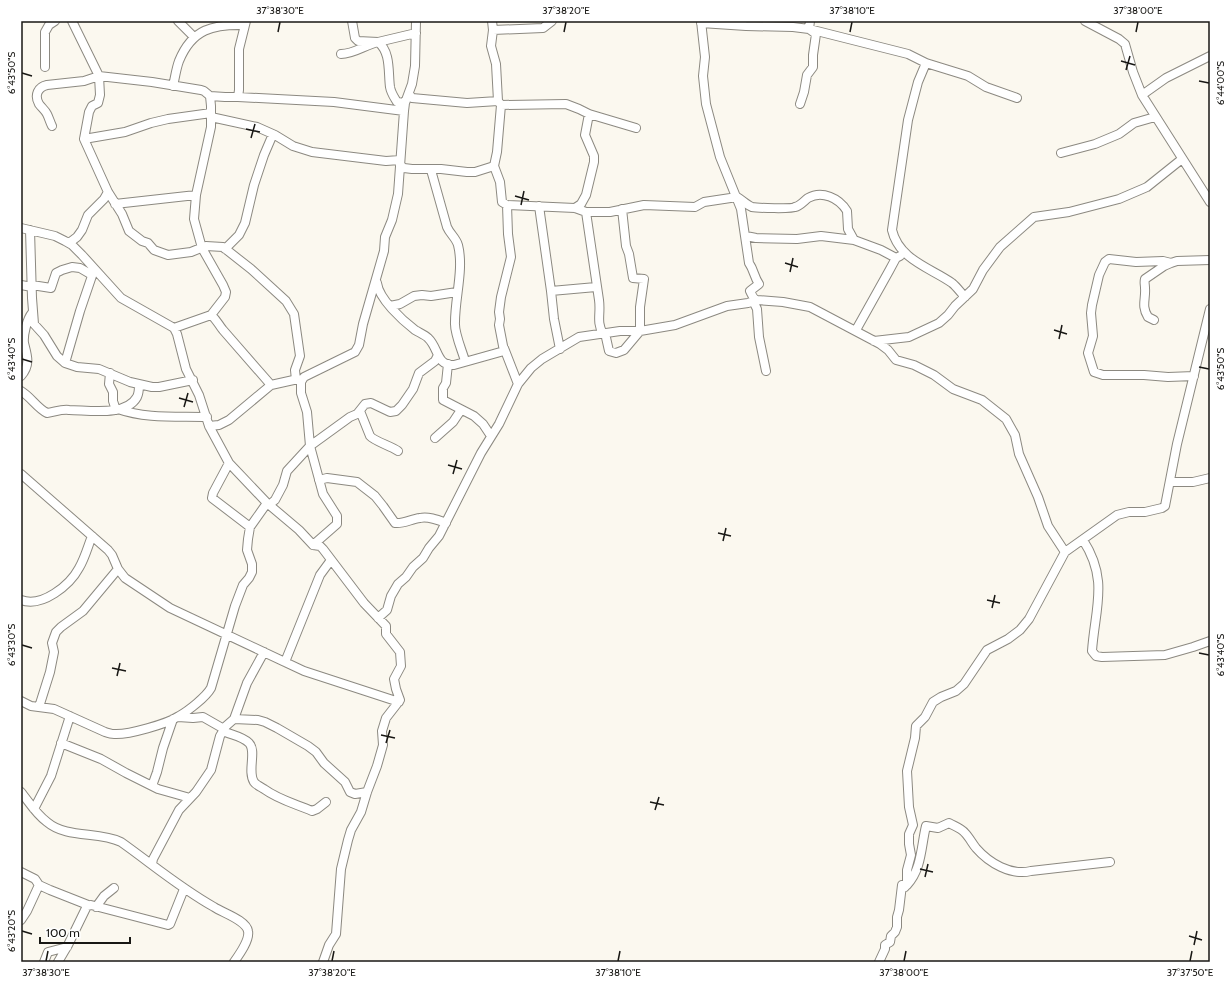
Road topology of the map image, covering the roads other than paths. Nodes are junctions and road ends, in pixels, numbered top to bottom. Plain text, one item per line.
1 (55, 21) edge
2 (72, 21) edge
3 (178, 21) edge
4 (352, 21) edge
5 (416, 21) edge
6 (492, 21) edge
7 (552, 21) edge
8 (1085, 21) edge
9 (701, 22) edge
10 (245, 23) edge
11 (809, 25) edge
12 (493, 30) junction
13 (416, 33) junction
14 (194, 37) junction
15 (378, 42) junction
16 (340, 54) dead end
17 (1210, 56) edge
18 (926, 62) junction
19 (45, 67) dead end
20 (100, 76) junction
21 (173, 86) junction
22 (409, 94) junction
23 (1142, 95) junction
24 (210, 96) junction
25 (238, 97) junction
26 (1018, 98) dead end
27 (500, 103) junction
28 (800, 104) dead end
29 (404, 107) junction
30 (589, 114) junction
31 (211, 115) junction
32 (1155, 117) junction
33 (52, 126) dead end
34 (636, 128) dead end
35 (273, 134) junction
36 (84, 139) junction
37 (1061, 153) dead end
38 (1182, 159) junction
39 (400, 162) junction
40 (494, 166) junction
41 (431, 170) junction
42 (108, 192) junction
43 (196, 195) junction
44 (737, 197) junction
45 (1210, 202) edge
46 (116, 204) junction
47 (507, 205) junction
48 (539, 206) junction
49 (575, 208) junction
50 (622, 209) junction
51 (586, 212) junction
52 (21, 228) edge
53 (30, 230) junction
54 (746, 236) junction
55 (854, 240) junction
56 (70, 243) junction
57 (202, 248) junction
58 (225, 248) junction
59 (905, 253) junction
60 (896, 258) junction
61 (1210, 260) edge
62 (1171, 263) junction
63 (93, 273) junction
64 (376, 278) junction
65 (21, 285) edge
66 (32, 286) junction
67 (596, 287) junction
68 (551, 291) junction
69 (457, 292) junction
70 (965, 297) junction
71 (754, 300) junction
72 (390, 306) junction
73 (1210, 309) edge
74 (33, 311) junction
75 (211, 315) junction
76 (1154, 320) dead end
77 (174, 328) junction
78 (856, 330) junction
79 (640, 331) junction
80 (604, 333) junction
81 (873, 341) junction
82 (1201, 345) junction
83 (1210, 347) edge
84 (504, 348) junction
85 (560, 349) junction
86 (437, 356) junction
87 (465, 361) junction
88 (65, 363) junction
89 (448, 364) junction
90 (766, 371) dead end
91 (110, 373) junction
92 (21, 376) edge
93 (1194, 376) junction
94 (193, 380) junction
95 (299, 381) junction
96 (139, 384) junction
97 (518, 384) junction
98 (271, 385) junction
99 (21, 391) edge
100 (117, 409) junction
101 (461, 410) junction
102 (360, 411) junction
103 (208, 421) junction
104 (491, 436) junction
105 (435, 438) dead end
106 (310, 446) junction
107 (398, 451) dead end
108 (230, 463) junction
109 (21, 474) edge
110 (1210, 478) edge
111 (319, 480) junction
112 (1170, 482) junction
113 (268, 504) junction
114 (446, 523) junction
115 (250, 527) junction
116 (92, 536) junction
117 (1083, 540) junction
118 (313, 545) junction
119 (1065, 552) junction
120 (331, 560) junction
121 (118, 570) junction
122 (21, 600) edge
123 (378, 618) junction
124 (228, 634) junction
125 (1210, 641) edge
126 (264, 652) junction
127 (285, 662) junction
128 (21, 701) edge
129 (399, 702) junction
130 (39, 707) junction
131 (70, 716) junction
132 (176, 718) junction
133 (234, 719) junction
134 (224, 730) junction
135 (62, 743) junction
136 (152, 786) junction
137 (21, 792) edge
138 (367, 792) junction
139 (190, 798) junction
140 (326, 802) dead end
141 (34, 809) junction
142 (1110, 862) dead end
143 (152, 864) junction
144 (21, 872) edge
145 (39, 884) junction
146 (907, 885) junction
147 (114, 888) dead end
148 (184, 889) junction
149 (92, 906) junction
150 (21, 920) edge
151 (67, 947) junction
152 (44, 962) edge
153 (58, 962) edge
154 (234, 962) edge
155 (323, 962) edge
156 (879, 962) edge

1 - 19 street
2 - 20 street
3 - 14 street
4 - 15 street
5 - 13 street
6 - 12 street
7 - 12 street
8 - 23 street
9 - 11 street
9 - 44 street
10 - 14 street
10 - 25 street
11 - 18 street
11 - 28 street
12 - 27 street
13 - 15 street
13 - 22 street
14 - 21 street
15 - 16 street
15 - 29 street
17 - 23 street
18 - 26 street
18 - 59 street
20 - 21 street
20 - 33 street
20 - 36 street
21 - 24 street
22 - 27 street
22 - 29 street
23 - 32 street
24 - 25 street
24 - 31 street
25 - 29 street
27 - 30 street
27 - 40 street
29 - 39 street
30 - 34 street
30 - 49 street
31 - 35 street
31 - 36 street
31 - 43 street
32 - 37 street
32 - 38 street
35 - 39 street
35 - 58 street
36 - 42 street
38 - 45 street
38 - 70 street
39 - 41 street
39 - 64 street
40 - 41 street
40 - 47 street
41 - 69 street
42 - 46 street
42 - 56 street
43 - 46 street
43 - 57 street
44 - 50 street
44 - 54 street
44 - 55 street
46 - 57 street
47 - 48 street
47 - 84 street
48 - 49 street
48 - 68 street
49 - 51 street
50 - 51 street
50 - 79 street
51 - 67 street
52 - 53 street
53 - 56 street
53 - 66 street
54 - 55 street
54 - 71 street
55 - 60 street
56 - 63 street
57 - 58 street
57 - 75 street
58 - 95 street
59 - 60 street
59 - 70 street
60 - 78 street
61 - 62 street
62 - 76 street
62 - 93 street
63 - 66 street
63 - 77 street
63 - 88 street
64 - 72 street
64 - 95 street
65 - 66 street
66 - 74 street
67 - 68 street
67 - 80 street
68 - 85 street
69 - 72 street
69 - 87 street
70 - 81 street
71 - 78 street
71 - 79 street
71 - 90 street
72 - 86 street
73 - 82 street
74 - 88 street
74 - 92 street
75 - 77 street
75 - 98 street
77 - 94 street
78 - 81 street
79 - 80 street
79 - 80 street
80 - 85 street
81 - 119 street
82 - 83 street
82 - 93 street
84 - 87 street
84 - 97 street
85 - 97 street
86 - 89 street
86 - 102 street
87 - 89 street
88 - 91 street
89 - 101 street
91 - 96 street
91 - 100 street
93 - 112 street
94 - 96 street
94 - 103 street
95 - 98 street
95 - 106 street
96 - 100 street
97 - 104 street
98 - 103 street
99 - 100 street
100 - 103 street
101 - 104 street
101 - 105 street
102 - 106 street
102 - 107 street
103 - 108 street
104 - 114 street
106 - 111 street
106 - 113 street
108 - 113 street
108 - 115 street
109 - 116 street
110 - 112 street
111 - 114 street
111 - 118 street
112 - 117 street
113 - 115 street
113 - 118 street
114 - 123 street
115 - 124 street
116 - 121 street
116 - 122 street
117 - 119 street
117 - 125 street
118 - 120 street
119 - 146 street
120 - 123 street
120 - 127 street
121 - 124 street
121 - 130 street
123 - 129 street
124 - 126 street
124 - 132 street
126 - 127 street
126 - 133 street
127 - 129 street
128 - 130 street
129 - 138 street
130 - 131 street
131 - 132 street
131 - 135 street
132 - 134 street
132 - 136 street
133 - 134 street
133 - 138 street
134 - 139 street
134 - 140 street
135 - 136 street
135 - 141 street
136 - 139 street
137 - 141 street
138 - 155 street
139 - 143 street
141 - 143 street
142 - 146 street
143 - 148 street
144 - 145 street
145 - 149 street
145 - 150 street
146 - 156 street
147 - 149 street
148 - 149 street
148 - 154 street
149 - 151 street
151 - 152 street
151 - 153 street

